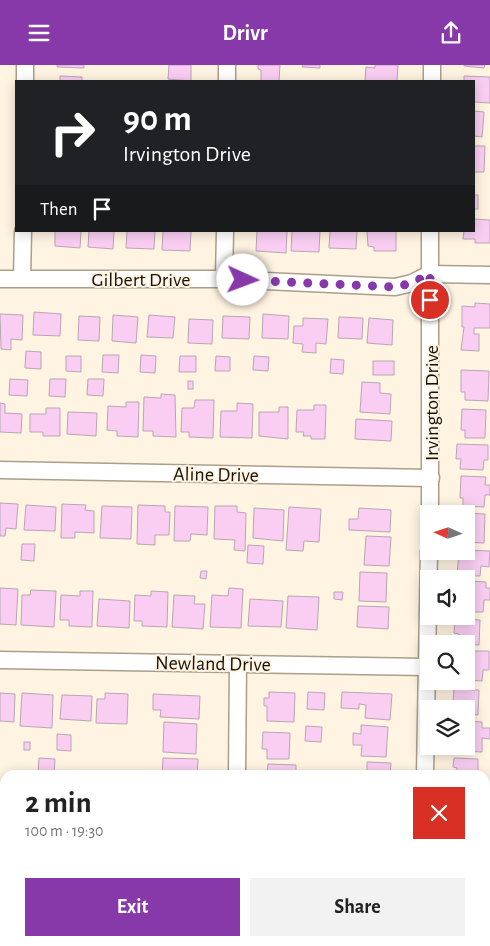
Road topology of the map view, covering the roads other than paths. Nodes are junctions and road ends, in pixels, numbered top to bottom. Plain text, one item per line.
1 (25, 65) edge
2 (227, 65) edge
3 (432, 65) edge
4 (25, 80) edge
5 (227, 80) edge
6 (432, 80) edge
7 (22, 232) edge
8 (225, 232) edge
9 (430, 232) edge
10 (430, 274) junction
11 (490, 275) edge
12 (22, 278) junction
13 (0, 279) edge
14 (224, 279) junction
15 (0, 470) edge
16 (431, 478) junction
17 (430, 505) edge
18 (429, 560) edge
19 (427, 635) edge
20 (0, 660) edge
21 (238, 664) junction
22 (420, 667) edge
23 (426, 690) edge
24 (237, 770) edge
25 (425, 770) edge

1 - 4 street
2 - 5 street
3 - 6 street
7 - 12 street
8 - 14 street
9 - 10 street, Irvington Drive
10 - 11 street, Gilbert Drive
10 - 14 street, Gilbert Drive
10 - 16 street, Irvington Drive
12 - 13 street, Gilbert Drive
12 - 14 street, Gilbert Drive
15 - 16 street, Aline Drive
16 - 17 street, Irvington Drive
18 - 19 street
20 - 21 street, Newland Drive
21 - 22 street, Newland Drive
21 - 24 street
23 - 25 street

